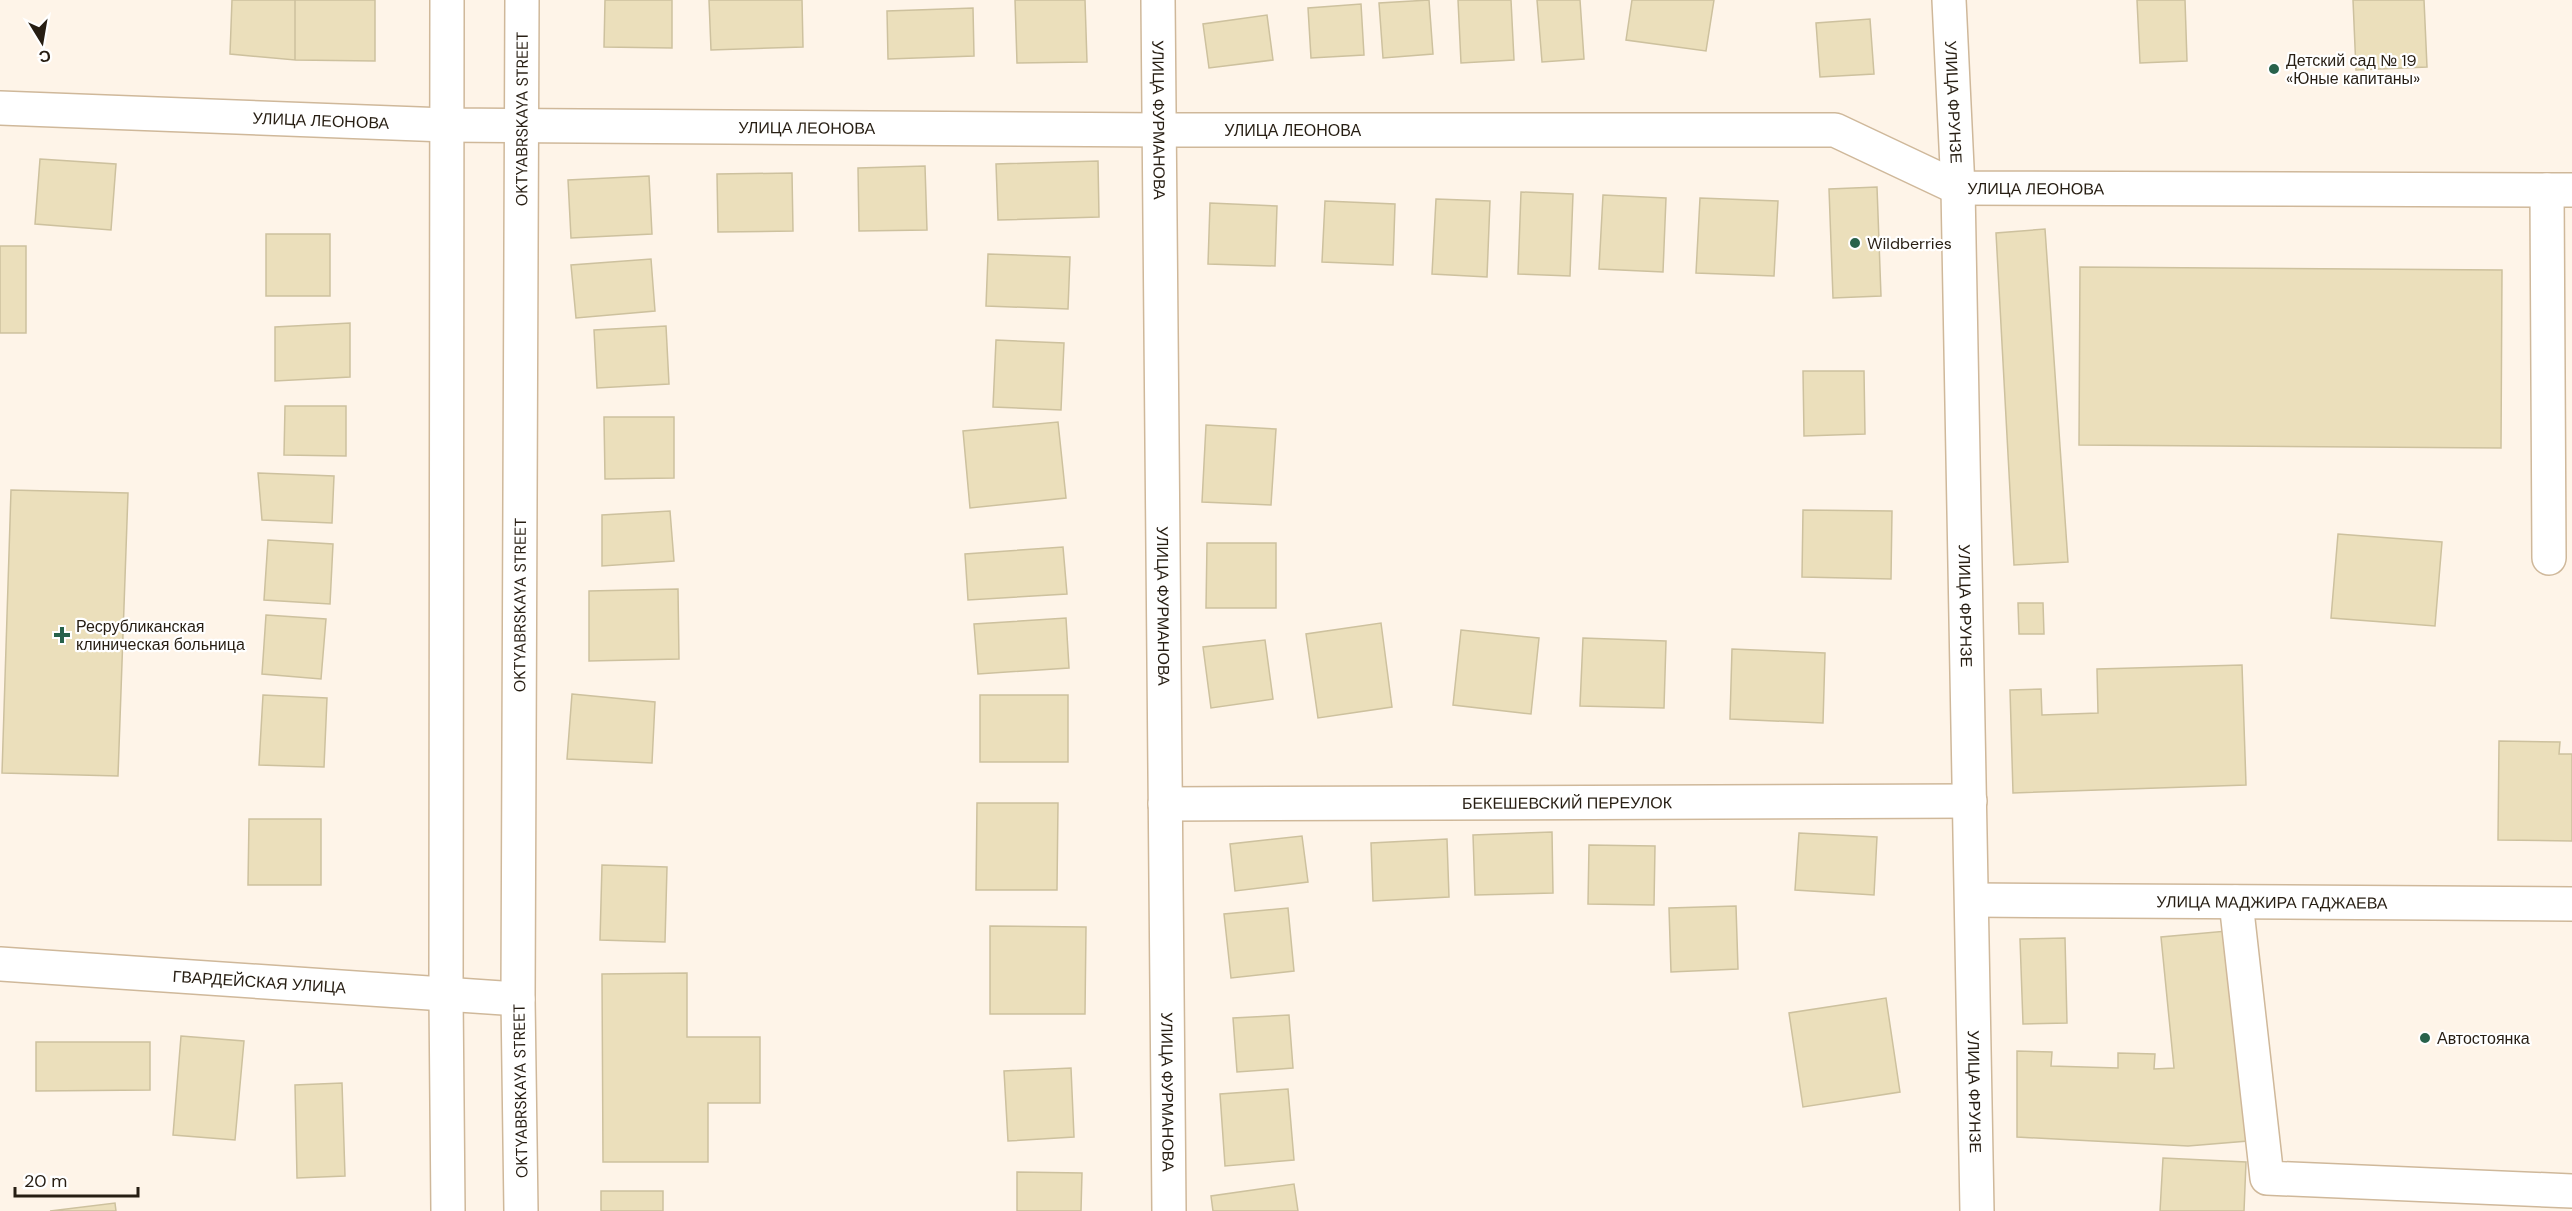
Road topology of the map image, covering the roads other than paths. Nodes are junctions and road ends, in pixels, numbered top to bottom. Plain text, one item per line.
1 (447, 0) edge
2 (522, 0) edge
3 (1158, 0) edge
4 (1950, 0) edge
5 (0, 108) edge
6 (446, 125) junction
7 (522, 126) junction
8 (1160, 130) junction
9 (1958, 188) junction
10 (2560, 190) edge
11 (2548, 558) dead end
12 (1970, 801) junction
13 (1165, 804) junction
14 (1972, 900) junction
15 (2236, 902) junction
16 (2572, 904) edge
17 (0, 964) edge
18 (446, 996) junction
19 (518, 999) junction
20 (2572, 1191) edge
21 (448, 1211) edge
22 (521, 1211) edge
23 (1168, 1211) edge
24 (1977, 1211) edge

1 - 6 street
2 - 7 street, OKTYABRSKAYA STREET
3 - 8 street, УЛИЦА ФУРМАНОВА
4 - 9 street, УЛИЦА ФРУНЗЕ
5 - 6 street, УЛИЦА ЛЕОНОВА
6 - 7 street, УЛИЦА ЛЕОНОВА
6 - 18 street
7 - 8 street, УЛИЦА ЛЕОНОВА
7 - 19 street, OKTYABRSKAYA STREET
8 - 9 street, УЛИЦА ЛЕОНОВА
8 - 13 street, УЛИЦА ФУРМАНОВА
9 - 10 street, УЛИЦА ЛЕОНОВА
9 - 12 street, УЛИЦА ФРУНЗЕ
10 - 11 street
12 - 13 street, БЕКЕШЕВСКИЙ ПЕРЕУЛОК
12 - 14 street, УЛИЦА ФРУНЗЕ
13 - 23 street, УЛИЦА ФУРМАНОВА
14 - 15 street, УЛИЦА МАДЖИРА ГАДЖАЕВА
14 - 24 street, УЛИЦА ФРУНЗЕ
15 - 16 street, УЛИЦА МАДЖИРА ГАДЖАЕВА
15 - 20 street
17 - 18 street, ГВАРДЕЙСКАЯ УЛИЦА
18 - 19 street, ГВАРДЕЙСКАЯ УЛИЦА
18 - 21 street
19 - 22 street, OKTYABRSKAYA STREET

